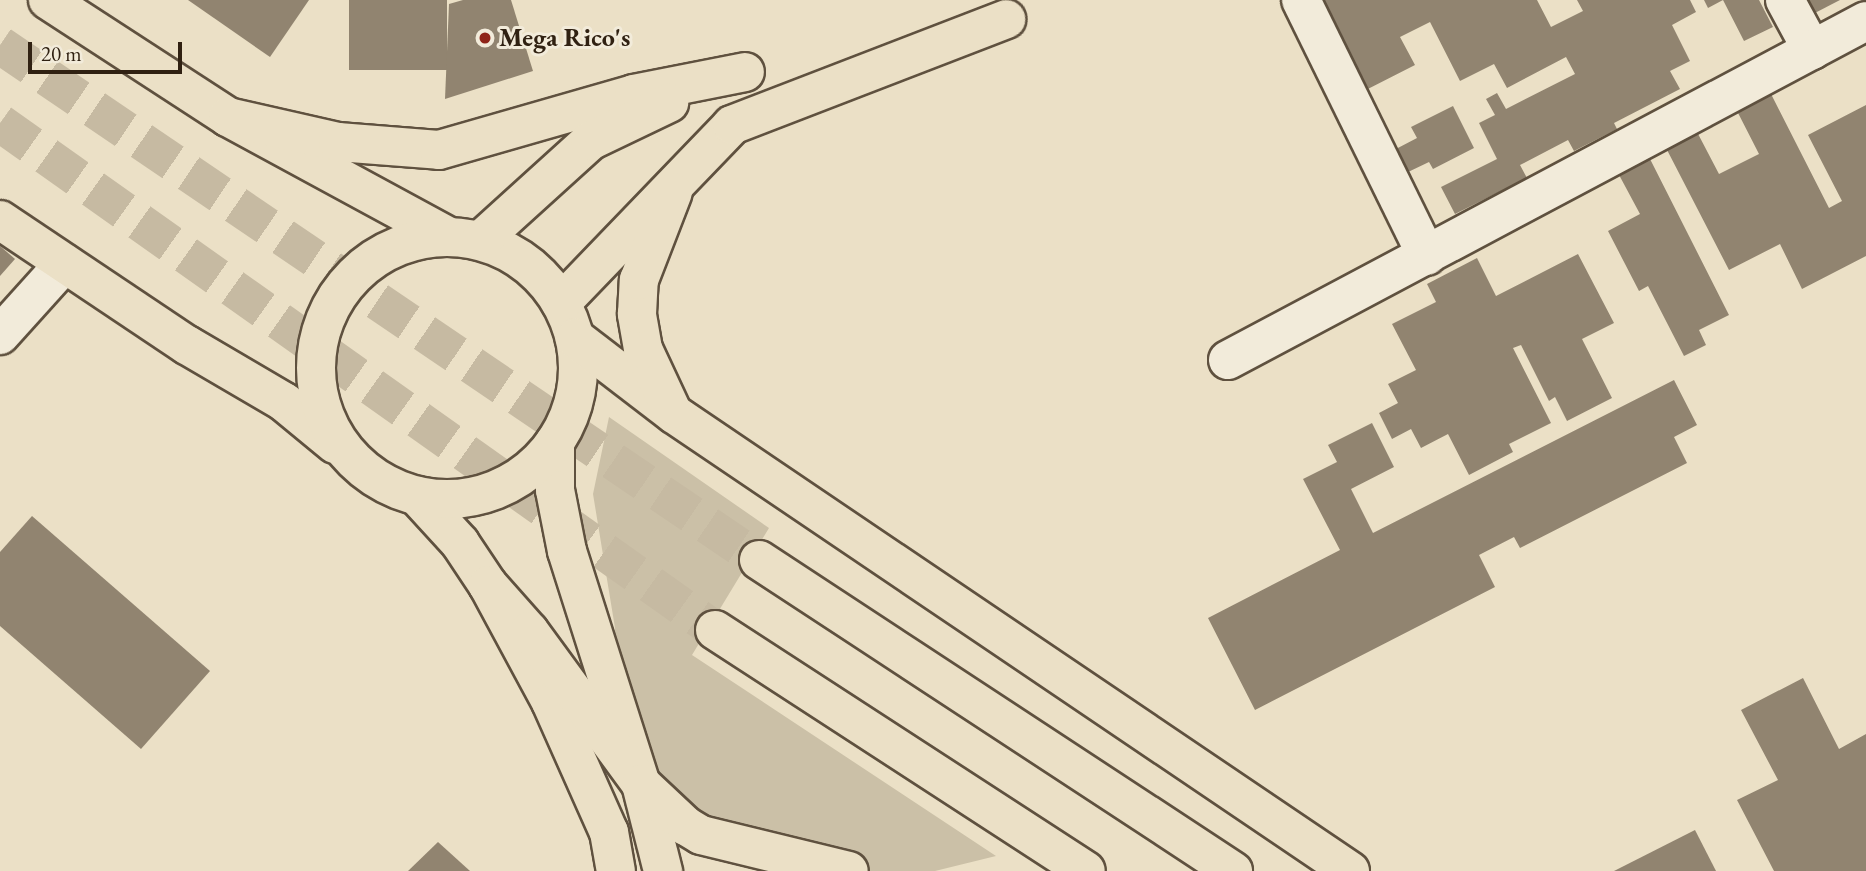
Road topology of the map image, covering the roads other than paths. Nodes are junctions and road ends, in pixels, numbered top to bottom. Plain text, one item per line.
1 (48, 0) edge
2 (1301, 0) edge
3 (1784, 0) edge
4 (1006, 19) dead end
5 (1866, 21) edge
6 (1812, 50) junction
7 (228, 117) junction
8 (680, 175) junction
9 (0, 219) edge
10 (464, 238) junction
11 (1427, 256) junction
12 (64, 264) junction
13 (561, 303) junction
14 (0, 335) edge
15 (575, 338) junction
16 (1228, 360) dead end
17 (674, 414) junction
18 (555, 442) junction
19 (351, 458) junction
20 (417, 496) junction
21 (758, 561) tunnel mouth
22 (488, 585) junction
23 (715, 630) tunnel mouth
24 (641, 784) junction
25 (828, 870) edge
26 (616, 871) edge
27 (663, 871) edge
28 (1086, 871) edge
29 (1233, 871) edge
30 (1350, 871) edge

1 - 7 main road
2 - 11 street
3 - 6 street
4 - 8 main road
5 - 6 street
6 - 11 street
7 - 10 main road
7 - 10 main road
8 - 13 main road
8 - 17 main road
9 - 12 main road
10 - 13 main road
10 - 19 main road
11 - 16 street
12 - 14 street
12 - 19 main road
13 - 15 main road
15 - 17 main road
15 - 18 main road
17 - 30 main road
18 - 20 main road
18 - 24 main road
19 - 20 main road
20 - 22 main road
21 - 29 main road
22 - 24 main road
22 - 26 main road
23 - 28 main road
24 - 25 main road
24 - 27 main road

